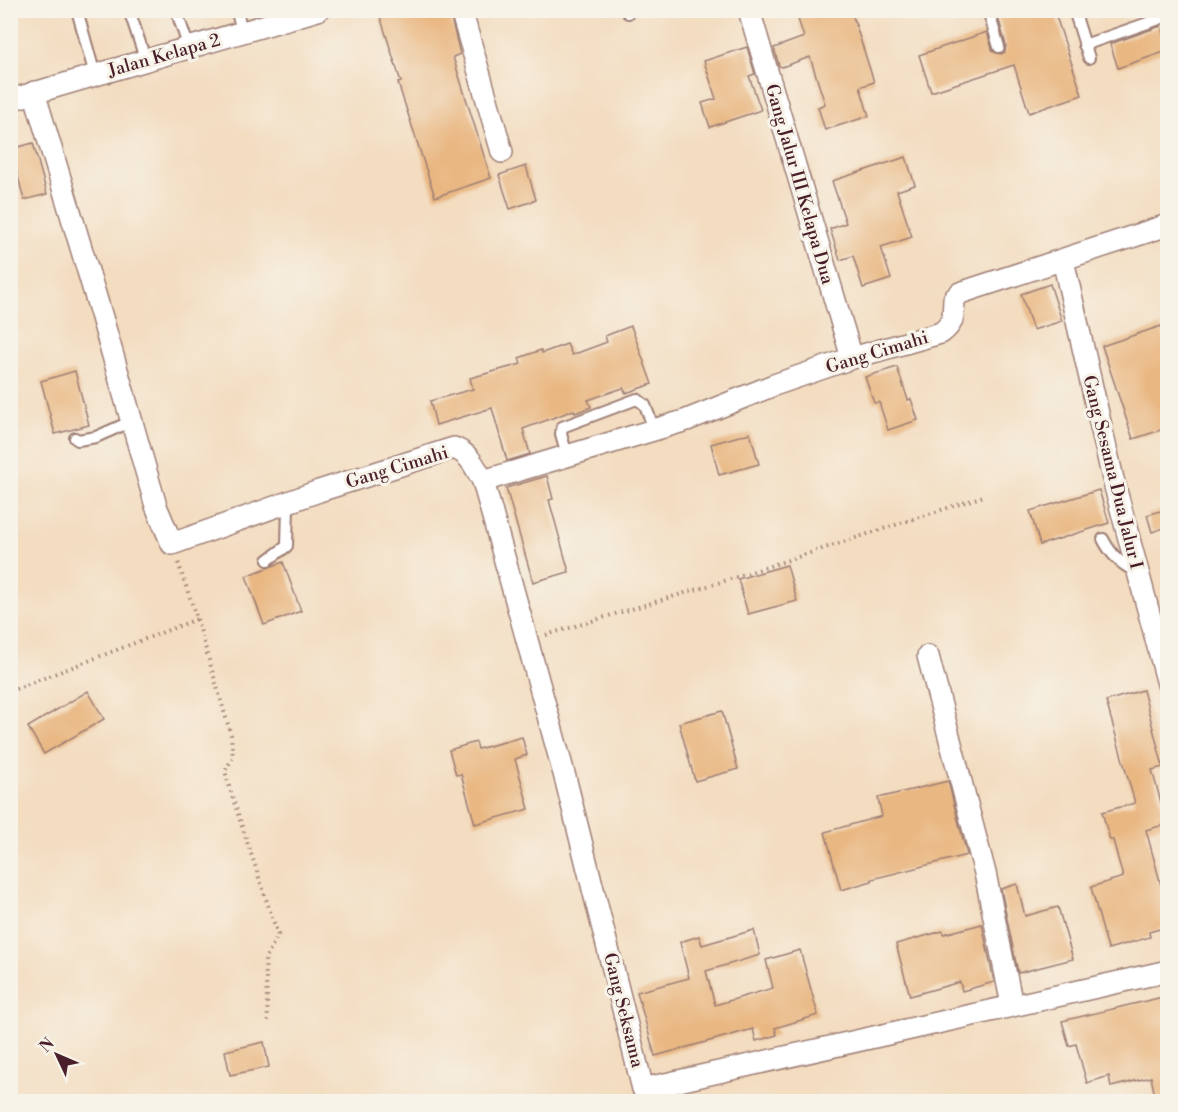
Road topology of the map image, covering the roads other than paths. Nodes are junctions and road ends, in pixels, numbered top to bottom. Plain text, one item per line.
1 (77, 10) edge
2 (129, 10) edge
3 (176, 10) edge
4 (236, 10) edge
5 (318, 10) edge
6 (461, 10) edge
7 (749, 10) edge
8 (988, 10) edge
9 (1074, 10) edge
10 (1167, 16) edge
11 (243, 32) junction
12 (1084, 45) junction
13 (999, 47) dead end
14 (189, 48) junction
15 (1089, 58) dead end
16 (146, 60) junction
17 (95, 75) junction
18 (34, 92) junction
19 (10, 100) edge
20 (502, 152) dead end
21 (1167, 225) edge
22 (1063, 260) junction
23 (852, 358) junction
24 (132, 421) junction
25 (654, 429) junction
26 (75, 438) dead end
27 (567, 455) junction
28 (483, 481) junction
29 (288, 504) junction
30 (1103, 539) dead end
31 (268, 560) dead end
32 (1137, 572) junction
33 (928, 656) dead end
34 (1167, 684) edge
35 (1167, 970) edge
36 (1012, 1005) junction
37 (645, 1095) edge

1 - 17 lane
2 - 16 lane
3 - 14 lane
4 - 11 lane
5 - 11 street, Jalan Kelapa 2
6 - 20 street
7 - 23 street, Gang Jalur III Kelapa Dua
8 - 13 lane
9 - 12 lane
10 - 12 lane
11 - 14 street, Jalan Kelapa 2
12 - 15 lane
14 - 16 street, Jalan Kelapa 2
16 - 17 street, Jalan Kelapa 2
17 - 18 street, Jalan Kelapa 2
18 - 19 street, Jalan Kelapa 2
18 - 24 street
21 - 22 street, Gang Cimahi
22 - 23 street, Gang Cimahi
22 - 32 street, Gang Sesama Dua Jalur I
23 - 25 street, Gang Cimahi
24 - 26 lane
24 - 29 street, Gang Cimahi
25 - 27 street, Gang Cimahi
25 - 27 lane
27 - 28 street, Gang Cimahi
28 - 29 street, Gang Cimahi
28 - 37 street, Gang Seksama
29 - 31 lane
30 - 32 lane
32 - 34 street, Gang Sesama Dua Jalur I
33 - 36 street
35 - 36 street, Gang Seksama
36 - 37 street, Gang Seksama

